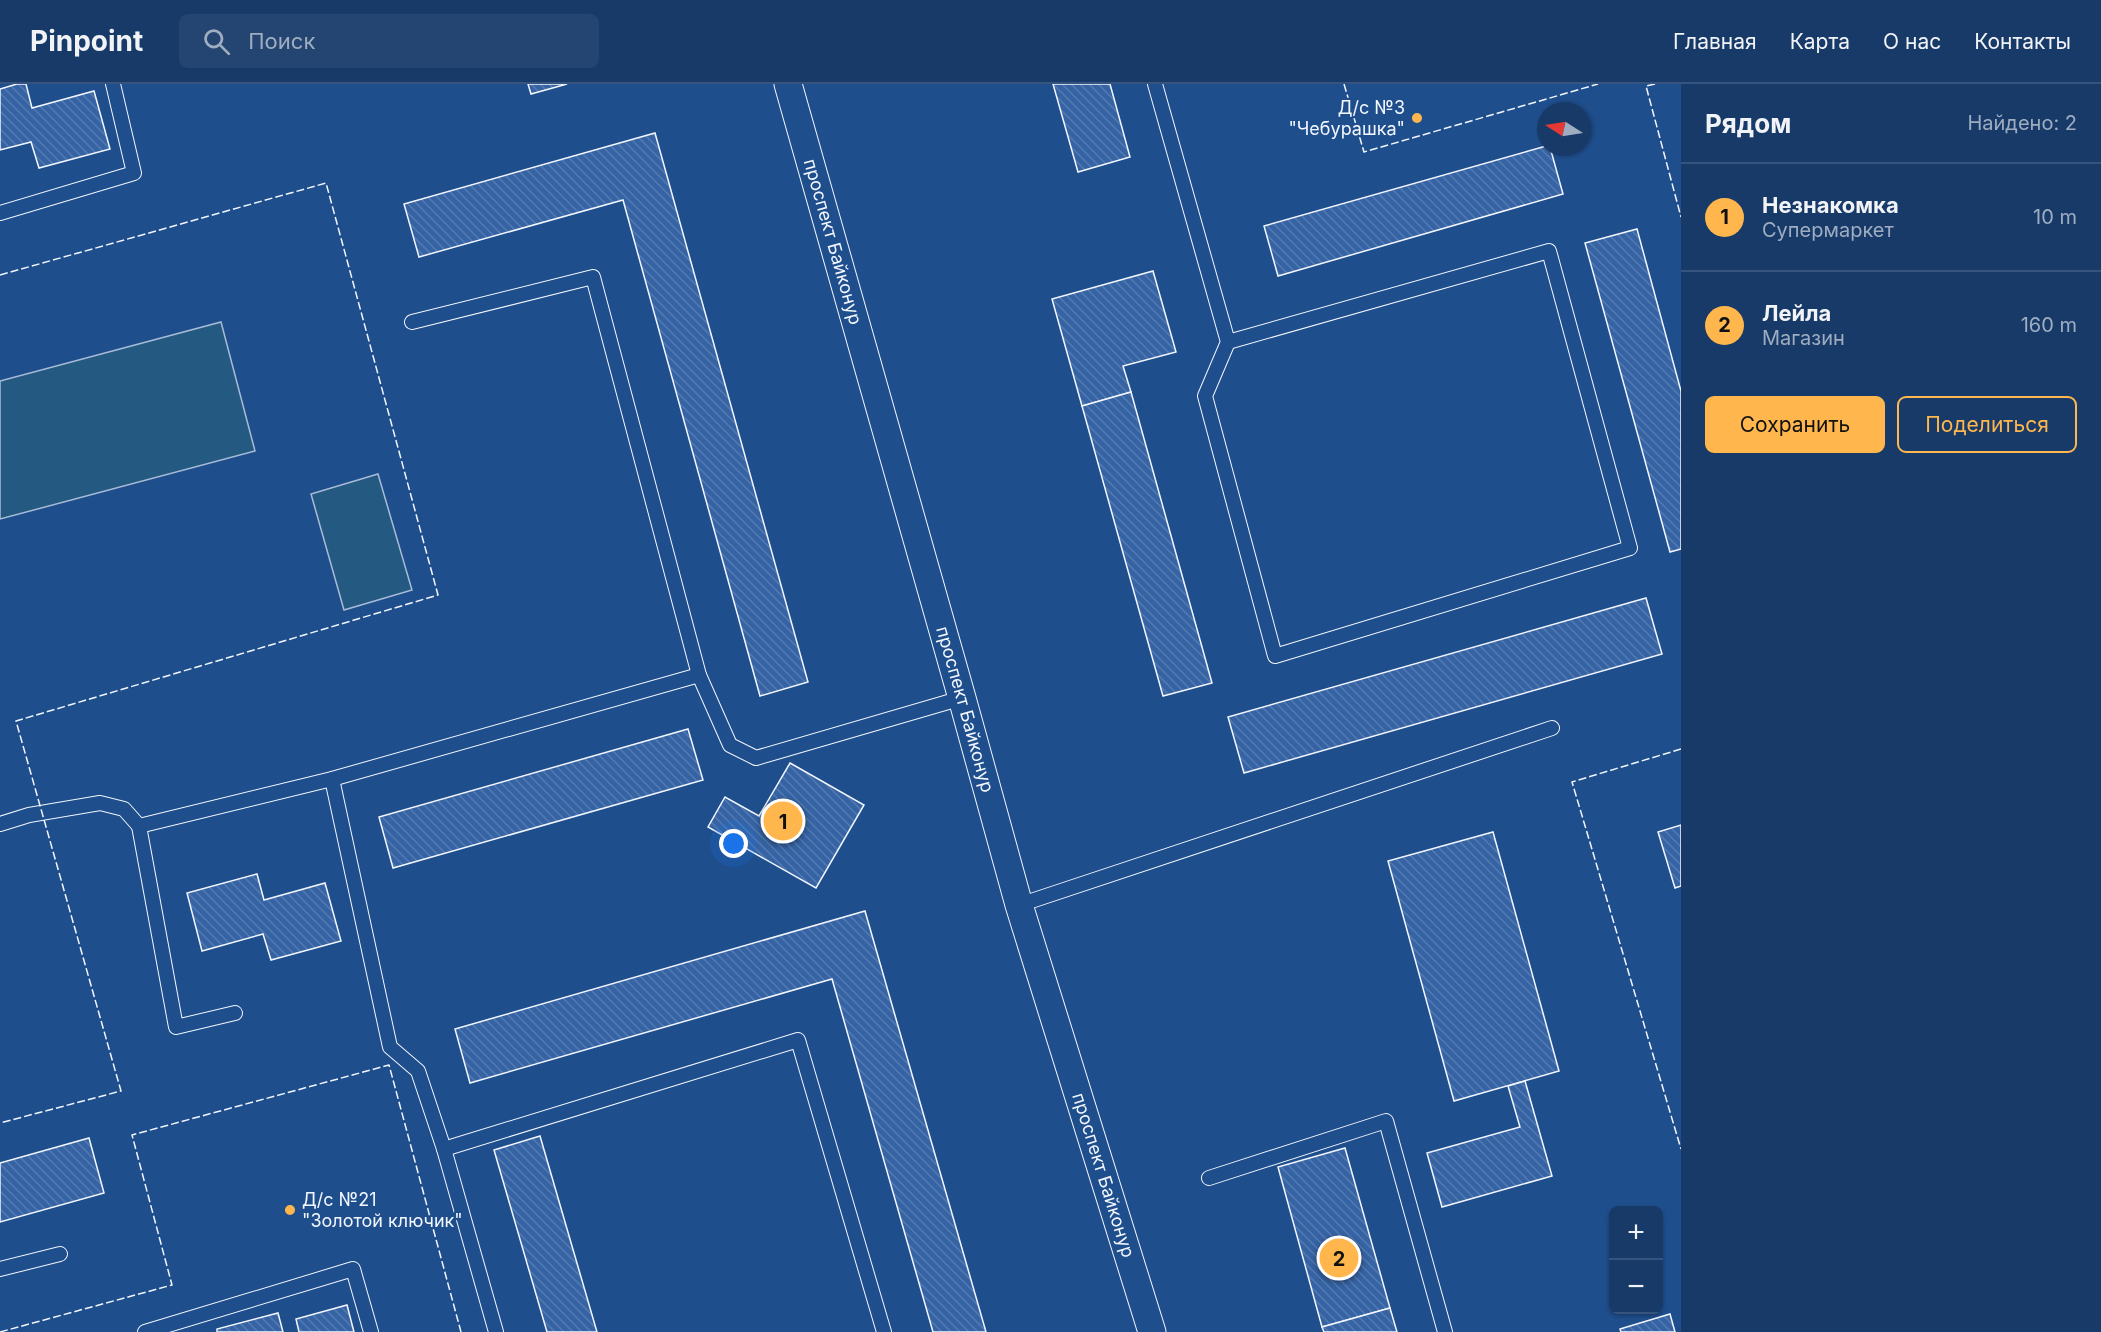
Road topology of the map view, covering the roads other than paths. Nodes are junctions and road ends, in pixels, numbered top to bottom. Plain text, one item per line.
1 (113, 84) edge
2 (788, 84) edge
3 (1155, 84) edge
4 (0, 213) edge
5 (412, 322) dead end
6 (1228, 342) junction
7 (699, 675) junction
8 (962, 698) junction
9 (1551, 729) dead end
10 (332, 779) junction
11 (0, 824) edge
12 (139, 826) junction
13 (1019, 904) junction
14 (235, 1013) dead end
15 (444, 1149) junction
16 (1209, 1178) dead end
17 (60, 1254) dead end
18 (0, 1269) edge
19 (145, 1332) edge
20 (371, 1332) edge
21 (495, 1332) edge
22 (884, 1332) edge
23 (1152, 1332) edge
24 (1445, 1332) edge

1 - 4 lane
2 - 8 street, проспект Байконур
3 - 6 lane
5 - 7 lane
6 - 6 lane
7 - 8 lane
7 - 10 lane
8 - 13 street, проспект Байконур
9 - 13 lane
10 - 12 lane
10 - 15 lane
11 - 12 lane
12 - 14 lane
13 - 23 street, проспект Байконур
15 - 21 lane
15 - 22 lane
16 - 24 lane
17 - 18 lane
19 - 20 lane

